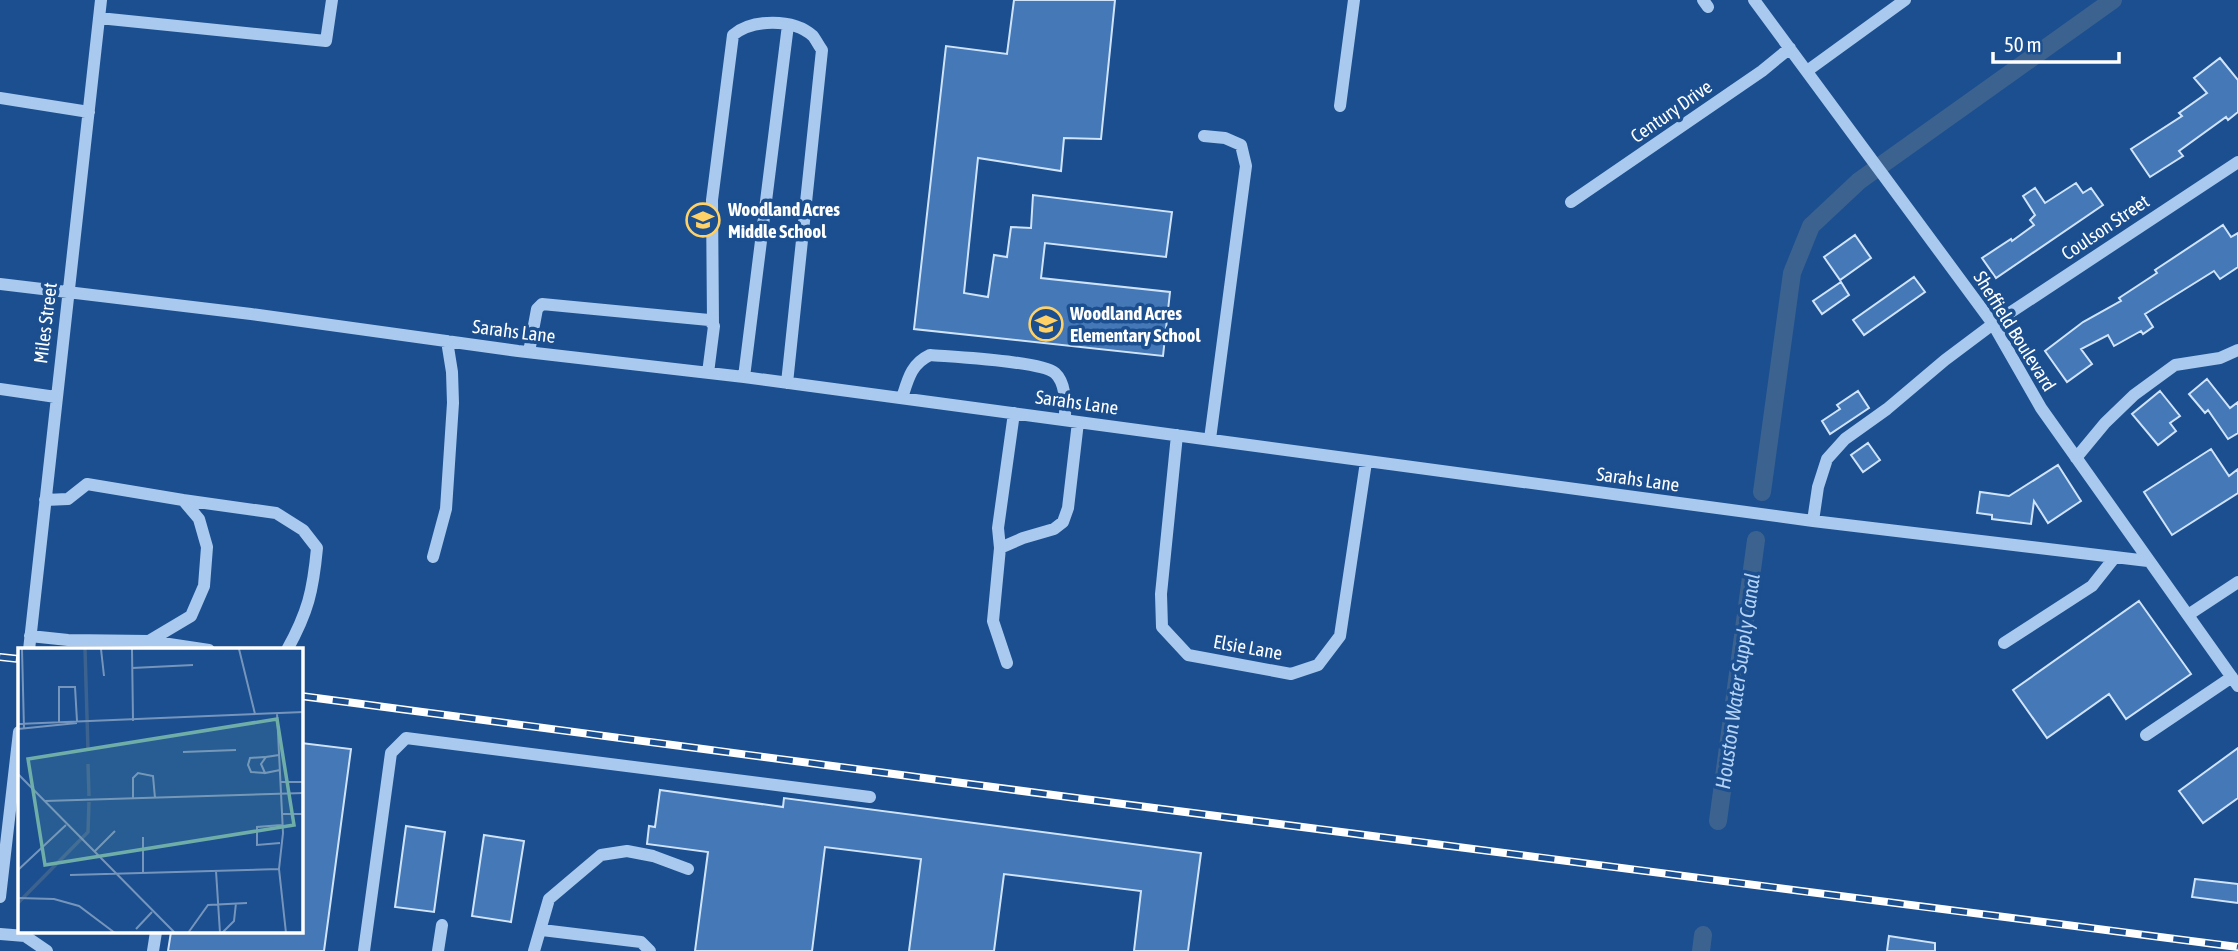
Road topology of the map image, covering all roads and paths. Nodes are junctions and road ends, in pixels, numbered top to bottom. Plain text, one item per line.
1 (101, 0) edge
2 (332, 0) edge
3 (1354, 0) edge
4 (1754, 0) edge
5 (1905, 0) edge
6 (99, 18) junction
7 (788, 24) junction
8 (1790, 48) junction
9 (1807, 71) junction
10 (0, 99) edge
11 (1340, 106) dead end
12 (89, 112) junction
13 (1204, 136) dead end
14 (2238, 162) edge
15 (1571, 202) dead end
16 (0, 284) edge
17 (68, 293) junction
18 (713, 323) junction
19 (1993, 324) junction
20 (447, 341) junction
21 (2238, 349) edge
22 (529, 352) junction
23 (708, 373) junction
24 (744, 377) junction
25 (787, 383) junction
26 (0, 389) edge
27 (56, 397) junction
28 (902, 398) junction
29 (1014, 413) junction
30 (1072, 421) junction
31 (1177, 435) junction
32 (1210, 439) junction
33 (2076, 458) junction
34 (1366, 461) junction
35 (45, 500) junction
36 (183, 500) junction
37 (1812, 521) junction
38 (1000, 548) junction
39 (433, 557) dead end
40 (2115, 557) junction
41 (2148, 561) junction
42 (2238, 582) edge
43 (2188, 615) junction
44 (30, 636) junction
45 (149, 641) junction
46 (2004, 643) dead end
47 (29, 648) edge
48 (196, 648) edge
49 (288, 648) edge
50 (1007, 663) dead end
51 (2235, 682) edge
52 (2146, 735) dead end
53 (18, 741) edge
54 (870, 797) dead end
55 (688, 869) dead end
56 (0, 897) edge
57 (442, 925) dead end
58 (542, 930) junction
59 (0, 934) edge
60 (47, 951) edge
61 (364, 951) edge
62 (438, 951) edge
63 (534, 951) edge
64 (650, 951) edge

1 - 6 street, Miles Street
2 - 6 street
3 - 11 street
4 - 8 street, Sheffield Boulevard
5 - 9 street
6 - 12 street, Miles Street
7 - 18 street
7 - 24 street
7 - 25 street
8 - 9 street, Sheffield Boulevard
8 - 15 street, Century Drive
9 - 19 street, Sheffield Boulevard
10 - 12 street
12 - 17 street, Miles Street
13 - 32 street
14 - 19 street, Coulson Street
16 - 17 street, Sarahs Lane
17 - 20 street, Sarahs Lane
17 - 27 street, Miles Street
18 - 22 street
18 - 23 street
19 - 33 street, Sheffield Boulevard
19 - 37 street, Coulson Street
20 - 22 street, Sarahs Lane
20 - 39 street
21 - 33 street
22 - 23 street, Sarahs Lane
23 - 24 street, Sarahs Lane
24 - 25 street, Sarahs Lane
25 - 28 street, Sarahs Lane
26 - 27 street
27 - 35 street, Miles Street
28 - 29 street, Sarahs Lane
28 - 30 street
29 - 30 street, Sarahs Lane
29 - 38 street
30 - 31 street, Sarahs Lane
30 - 38 street
31 - 32 street, Sarahs Lane
31 - 34 street, Elsie Lane
32 - 34 street, Sarahs Lane
33 - 41 street, Sheffield Boulevard
34 - 37 street, Sarahs Lane
35 - 36 street
35 - 44 street, Miles Street
36 - 45 street
36 - 49 street
37 - 40 street, Sarahs Lane
38 - 50 street
40 - 41 street, Sarahs Lane
40 - 46 street
41 - 43 street, Sheffield Boulevard
42 - 43 street
43 - 51 street, Sheffield Boulevard
44 - 45 street
44 - 47 street, Miles Street
45 - 48 street
51 - 52 street
53 - 56 street
54 - 61 street
55 - 58 street
57 - 62 street
58 - 63 street
58 - 64 street
59 - 60 street

